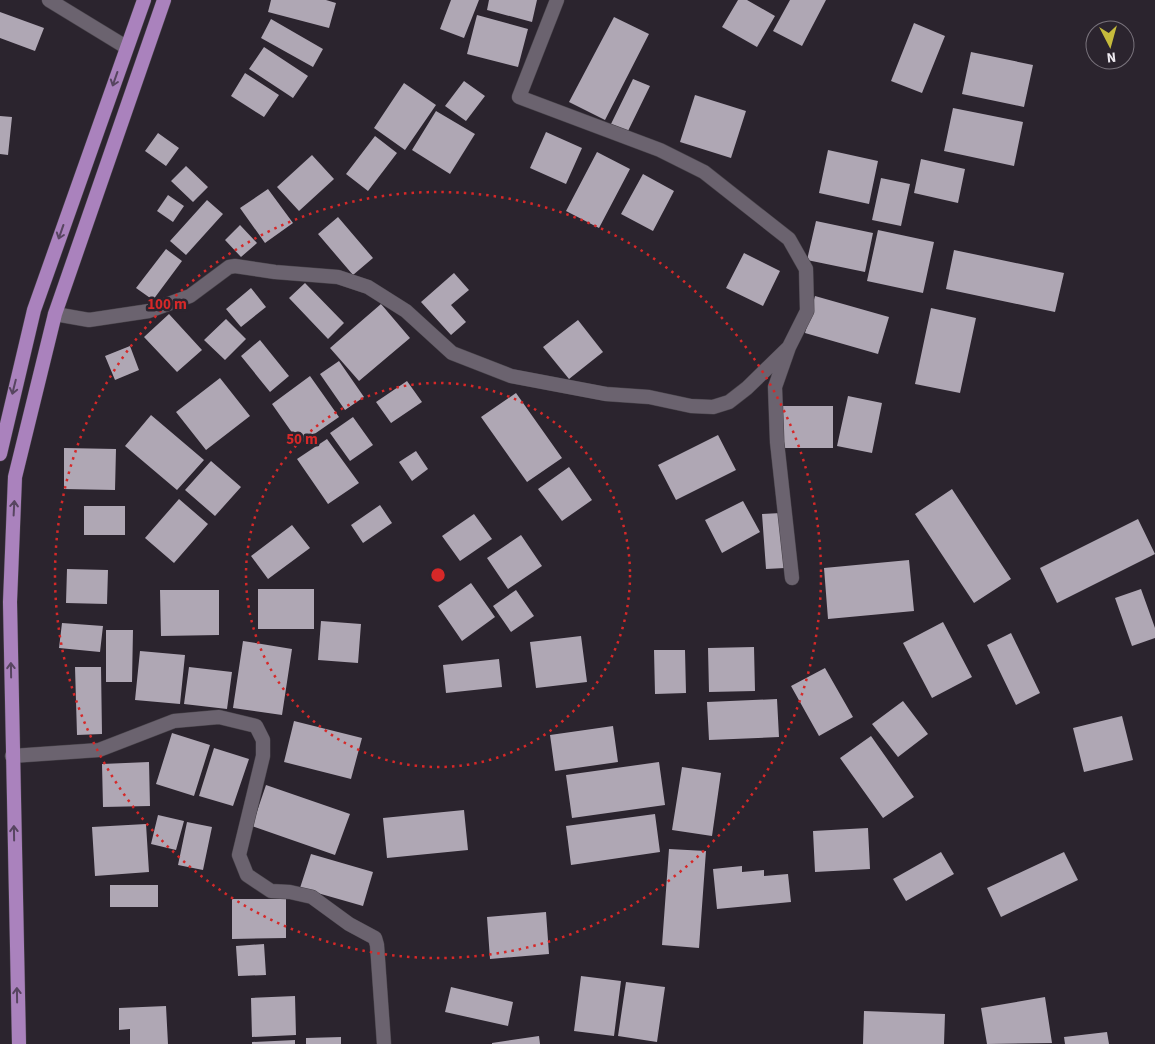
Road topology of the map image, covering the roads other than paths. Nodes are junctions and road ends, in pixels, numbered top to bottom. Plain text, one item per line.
1 (49, 0) edge
2 (144, 0) edge
3 (164, 0) edge
4 (557, 0) edge
5 (126, 47) junction
6 (55, 314) junction
7 (789, 347) junction
8 (0, 454) edge
9 (792, 578) dead end
10 (12, 756) junction
11 (19, 1044) edge
12 (384, 1044) edge

1 - 5 street
2 - 5 main road
3 - 6 main road
4 - 7 street
5 -> 8 main road
6 - 7 street
10 -> 6 main road
7 - 9 street
11 -> 10 main road
10 - 12 street

